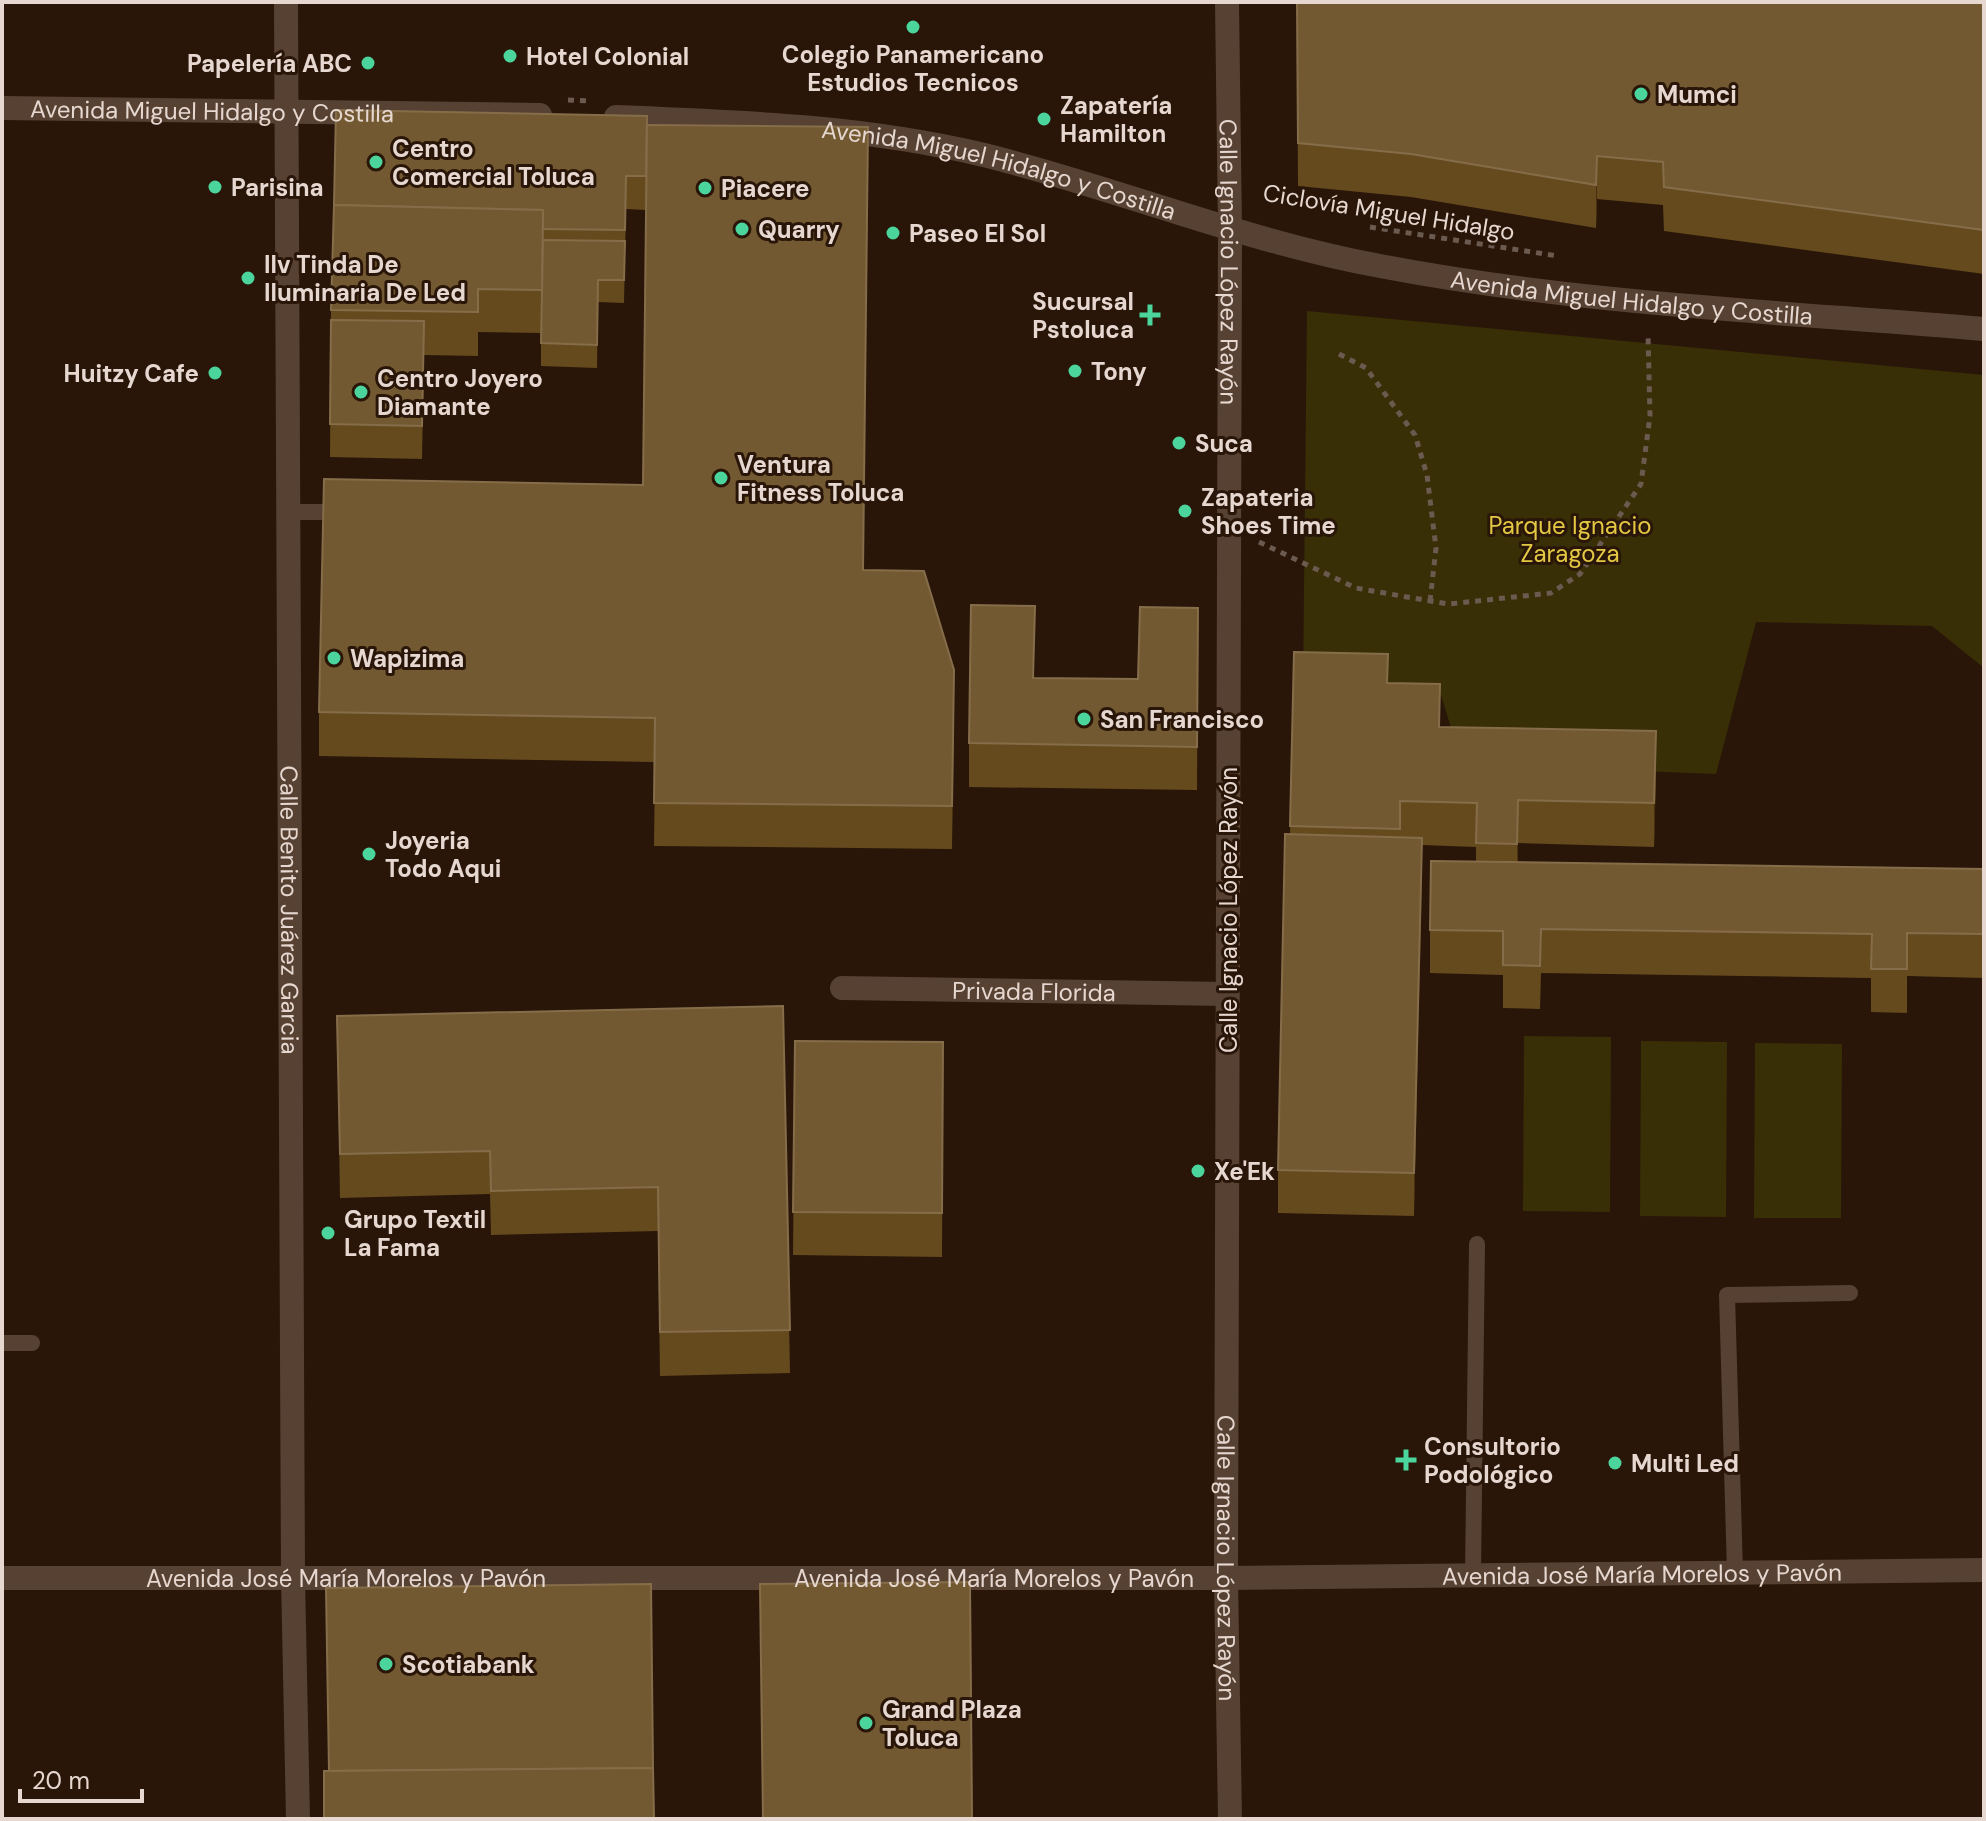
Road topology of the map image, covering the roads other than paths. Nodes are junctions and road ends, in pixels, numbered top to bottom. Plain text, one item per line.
1 (286, 2) edge
2 (1227, 2) edge
3 (2, 108) edge
4 (288, 111) junction
5 (560, 115) edge
6 (590, 116) edge
7 (1230, 231) junction
8 (1984, 329) edge
9 (290, 512) junction
10 (367, 512) edge
11 (842, 988) dead end
12 (1227, 994) junction
13 (1477, 1244) dead end
14 (1850, 1293) dead end
15 (2, 1343) edge
16 (32, 1343) dead end
17 (1984, 1570) edge
18 (1735, 1572) junction
19 (1473, 1575) junction
20 (2, 1578) edge
21 (293, 1578) junction
22 (1226, 1578) junction
23 (298, 1819) edge
24 (1230, 1819) edge

1 - 4 main road, Calle Benito Juárez Garcia
2 - 7 main road, Calle Ignacio López Rayón
3 - 4 main road, Avenida Miguel Hidalgo y Costilla
4 - 5 main road, Avenida Miguel Hidalgo y Costilla
4 - 9 main road, Calle Benito Juárez Garcia
6 - 7 main road, Avenida Miguel Hidalgo y Costilla
7 - 8 main road, Avenida Miguel Hidalgo y Costilla
7 - 12 main road, Calle Ignacio López Rayón
9 - 10 lane
9 - 21 main road, Calle Benito Juárez Garcia
11 - 12 main road, Privada Florida
12 - 22 main road, Calle Ignacio López Rayón
13 - 19 lane
14 - 18 lane
15 - 16 lane
17 - 18 main road, Avenida José María Morelos y Pavón
18 - 19 main road, Avenida José María Morelos y Pavón
19 - 22 main road, Avenida José María Morelos y Pavón
20 - 21 main road, Avenida José María Morelos y Pavón
21 - 22 main road, Avenida José María Morelos y Pavón
21 - 23 main road, Calle Benito Juárez Garcia
22 - 24 main road, Calle Ignacio López Rayón

